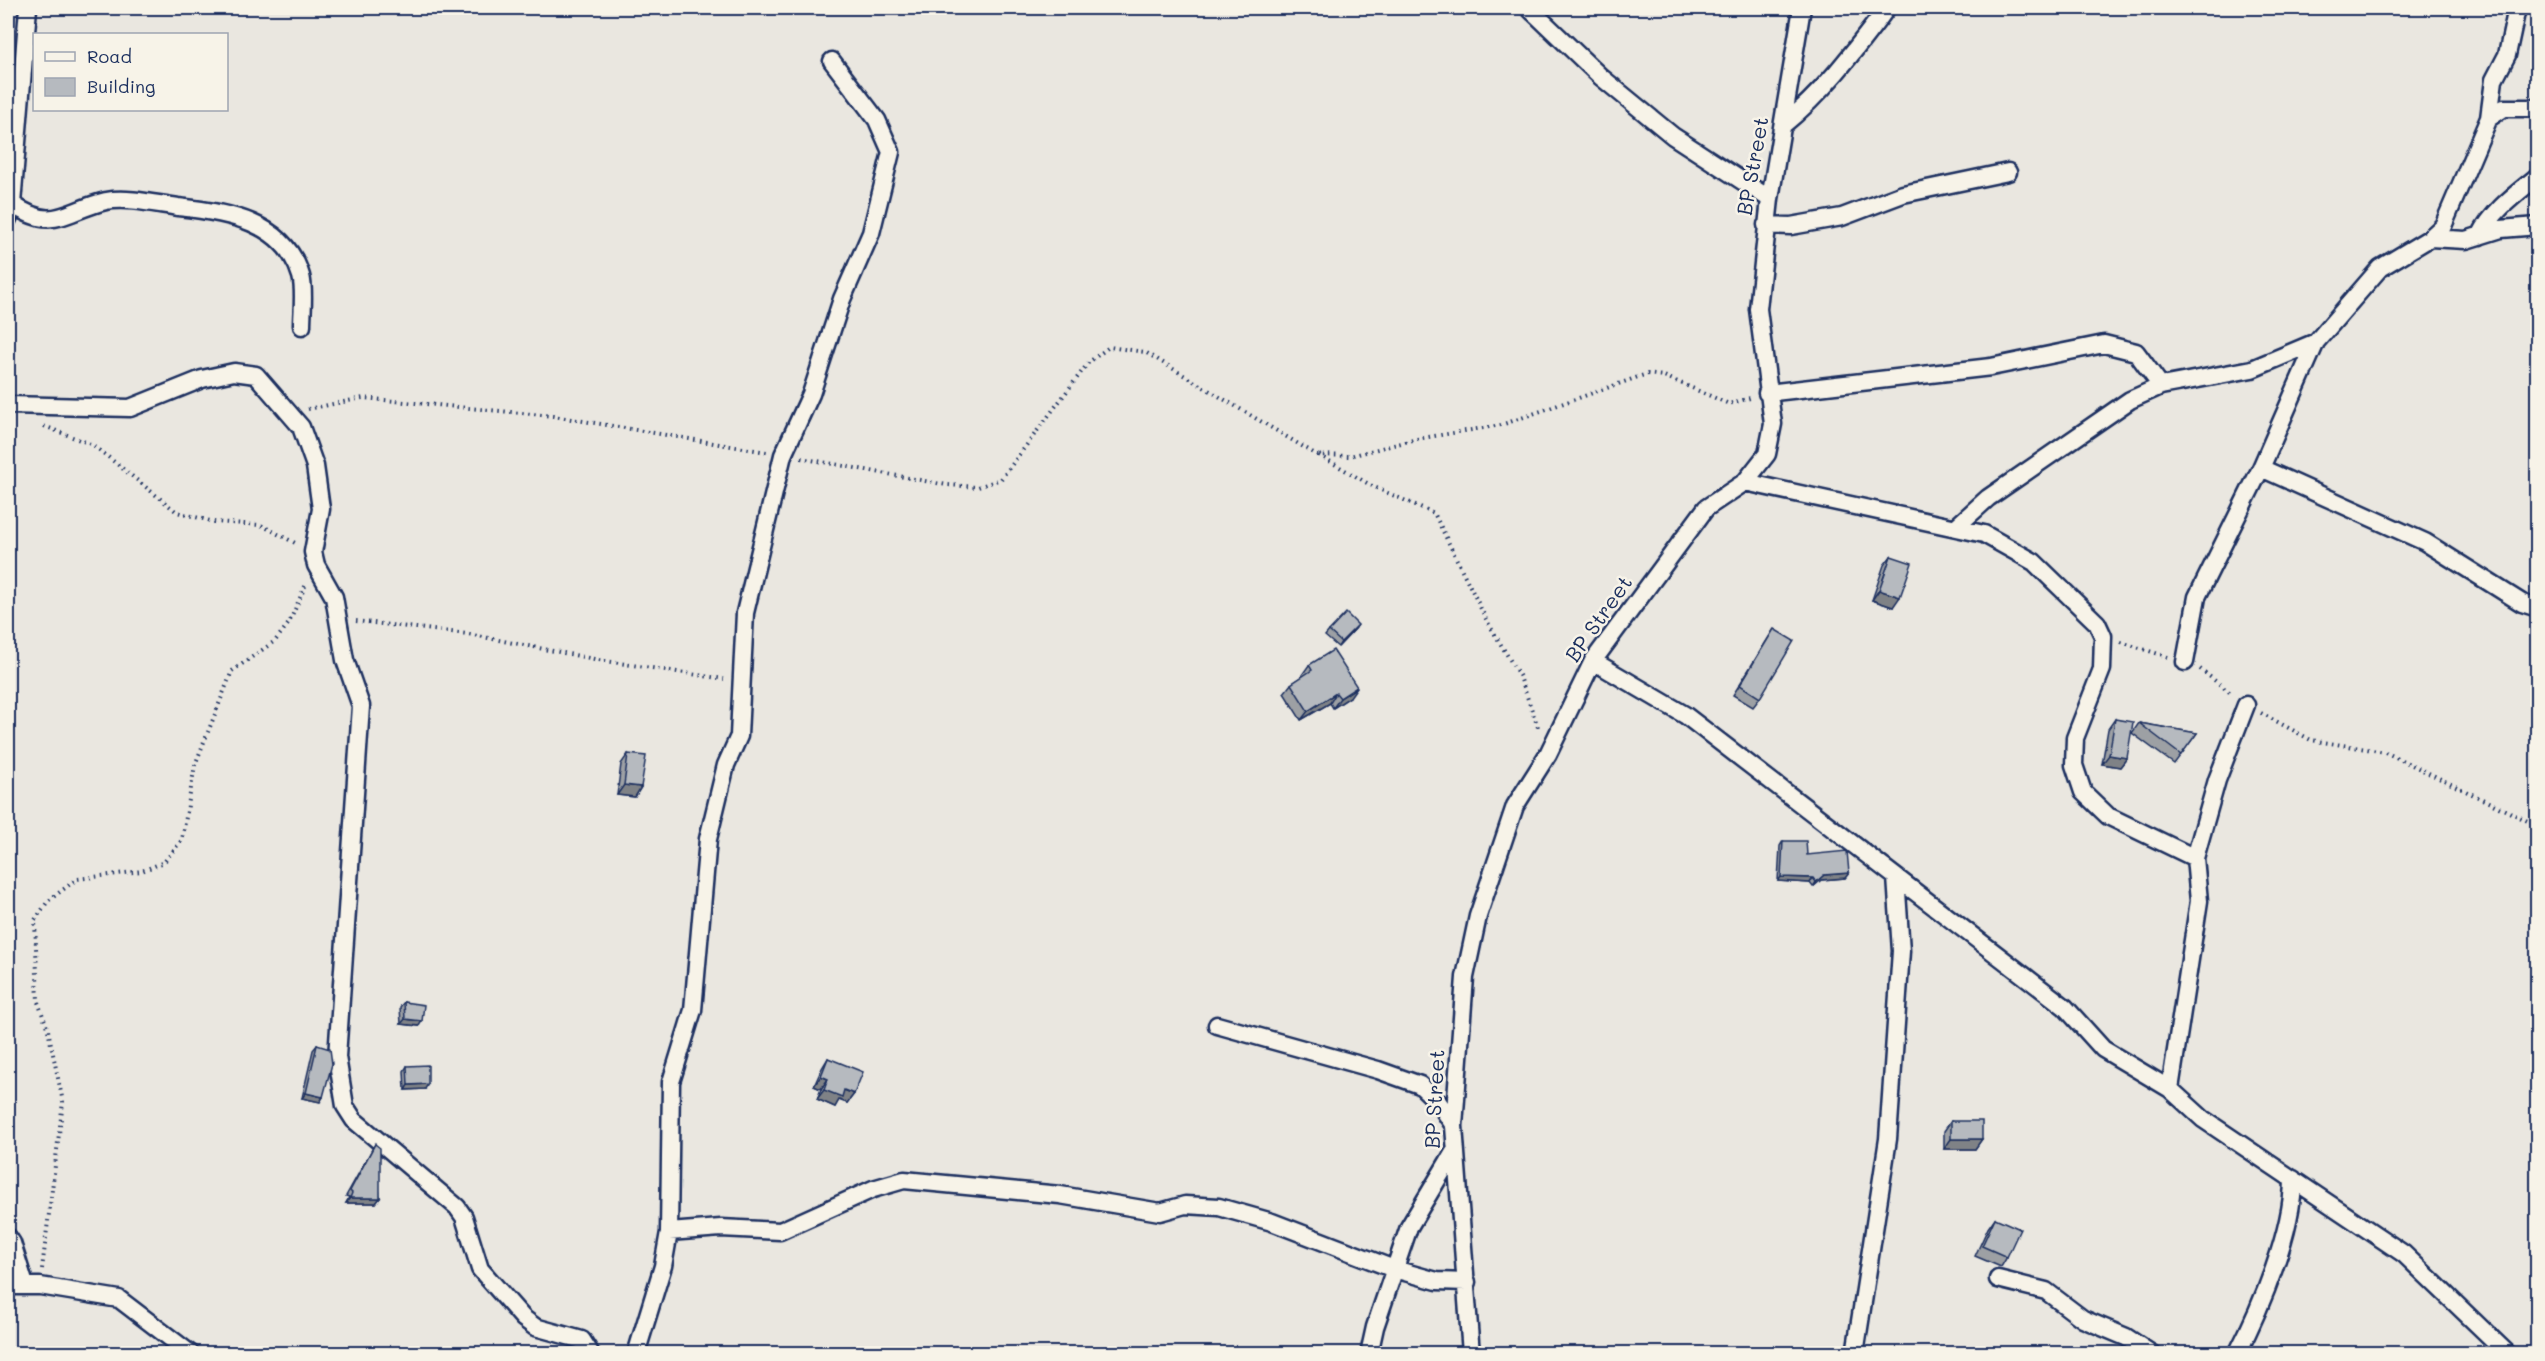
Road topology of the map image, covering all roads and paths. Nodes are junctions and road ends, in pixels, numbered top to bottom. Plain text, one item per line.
1 (28, 8) edge
2 (1529, 8) edge
3 (1802, 8) edge
4 (1887, 8) edge
5 (2517, 8) edge
6 (832, 61) dead end
7 (2538, 108) edge
8 (2489, 118) junction
9 (1784, 124) junction
10 (2008, 172) dead end
11 (2538, 176) edge
12 (1770, 199) junction
13 (10, 212) edge
14 (1766, 225) junction
15 (2538, 226) edge
16 (2480, 236) junction
17 (2430, 238) junction
18 (302, 326) dead end
19 (2316, 342) junction
20 (2161, 386) junction
21 (1767, 393) junction
22 (13, 405) edge
23 (290, 413) junction
24 (783, 454) junction
25 (1317, 454) junction
26 (2261, 468) junction
27 (1745, 482) junction
28 (1956, 527) junction
29 (315, 559) junction
30 (2538, 608) edge
31 (340, 619) junction
32 (2103, 636) junction
33 (1593, 661) junction
34 (2185, 662) junction
35 (744, 682) junction
36 (2246, 705) junction
37 (1548, 754) junction
38 (2538, 826) edge
39 (2194, 858) junction
40 (1896, 877) junction
41 (1217, 1025) dead end
42 (2170, 1089) junction
43 (1454, 1126) junction
44 (1454, 1152) junction
45 (2293, 1179) junction
46 (669, 1232) junction
47 (8, 1237) edge
48 (1394, 1269) junction
49 (1998, 1279) dead end
50 (1467, 1282) junction
51 (32, 1285) junction
52 (8, 1286) edge
53 (191, 1353) edge
54 (591, 1353) edge
55 (636, 1353) edge
56 (1369, 1353) edge
57 (1471, 1353) edge
58 (1855, 1353) edge
59 (2152, 1353) edge
60 (2237, 1353) edge
61 (2508, 1353) edge

1 - 13 street
2 - 12 street
3 - 9 street, BP Street
4 - 9 street
5 - 8 street
6 - 24 street
7 - 8 street
8 - 17 street
9 - 12 street, BP Street
10 - 14 street
11 - 16 street
12 - 14 street, BP Street
13 - 18 street
14 - 21 street, BP Street
15 - 16 street
16 - 17 street
17 - 19 street
19 - 20 street
19 - 26 street
20 - 21 street
20 - 28 street
21 - 25 path
21 - 27 street, BP Street
22 - 23 street
22 - 29 path
23 - 24 path
23 - 29 street
24 - 25 path
24 - 35 street
25 - 37 path
26 - 30 street
26 - 34 street
27 - 28 street
27 - 33 street, BP Street
28 - 32 street
29 - 31 street
29 - 51 path
31 - 35 path
31 - 54 street
32 - 34 path
32 - 39 street
33 - 37 street, BP Street
33 - 40 street
34 - 36 path
35 - 46 street
36 - 38 path
36 - 39 street
37 - 43 street, BP Street
39 - 42 street
40 - 42 street
40 - 58 street
41 - 43 street
42 - 45 street
43 - 44 street, BP Street
44 - 48 street
44 - 50 street, BP Street
45 - 60 street
45 - 61 street
46 - 48 street
46 - 55 street
47 - 51 street
48 - 50 street
48 - 56 street
49 - 59 street
50 - 57 street, BP Street
51 - 52 street
51 - 53 street

